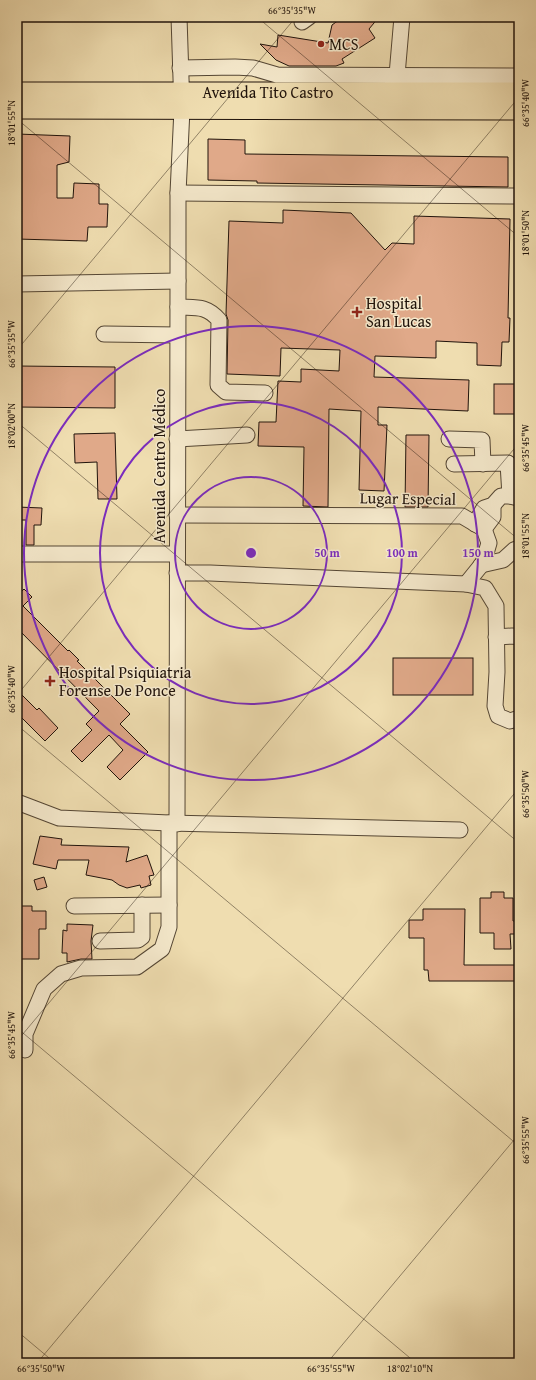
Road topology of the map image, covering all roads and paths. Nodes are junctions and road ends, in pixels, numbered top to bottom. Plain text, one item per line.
1 (179, 17) edge
2 (402, 17) edge
3 (180, 61) junction
4 (397, 75) junction
5 (519, 76) edge
6 (17, 92) edge
7 (519, 92) edge
8 (182, 101) junction
9 (17, 109) edge
10 (519, 110) edge
11 (178, 193) junction
12 (519, 196) edge
13 (178, 281) junction
14 (17, 284) edge
15 (178, 307) junction
16 (104, 334) dead end
17 (178, 335) junction
18 (265, 393) dead end
19 (247, 435) dead end
20 (177, 439) junction
21 (449, 439) dead end
22 (454, 464) dead end
23 (483, 464) junction
24 (515, 497) edge
25 (177, 515) junction
26 (480, 526) junction
27 (489, 543) junction
28 (517, 549) edge
29 (17, 554) edge
30 (177, 554) junction
31 (481, 565) junction
32 (177, 572) junction
33 (466, 584) junction
34 (496, 637) junction
35 (519, 637) edge
36 (519, 718) edge
37 (17, 802) edge
38 (173, 824) junction
39 (460, 830) dead end
40 (142, 905) junction
41 (169, 905) junction
42 (74, 906) dead end
43 (100, 941) dead end
44 (24, 1019) edge
45 (25, 1050) dead end

1 - 3 street, Avenida Centro Médico
2 - 4 street
3 - 4 street
3 - 8 street, Avenida Centro Médico
4 - 5 street
6 - 8 main road, Avenida Tito Castro
7 - 8 main road, Avenida Tito Castro
8 - 9 main road, Avenida Tito Castro
8 - 10 main road, Avenida Tito Castro
8 - 11 street, Avenida Centro Médico
11 - 12 street
11 - 13 street, Avenida Centro Médico
13 - 14 street
13 - 15 street, Avenida Centro Médico
15 - 17 street, Avenida Centro Médico
15 - 18 street
16 - 17 street
17 - 20 street, Avenida Centro Médico
19 - 20 street
20 - 25 street, Avenida Centro Médico
21 - 23 street
22 - 23 street
23 - 24 street
24 - 26 street
25 - 26 street, Lugar Especial
25 - 30 street, Avenida Centro Médico
26 - 27 street
27 - 28 street
27 - 31 street
28 - 31 street
29 - 30 street
30 - 32 street, Avenida Centro Médico
31 - 33 street
32 - 33 street
32 - 38 street, Avenida Centro Médico
33 - 34 street
34 - 35 street
34 - 36 street
37 - 38 street
38 - 39 street
38 - 41 street, Avenida Centro Médico
40 - 41 street
40 - 42 street
40 - 43 street
41 - 44 street, Avenida Centro Médico
44 - 45 street, Avenida Centro Médico

